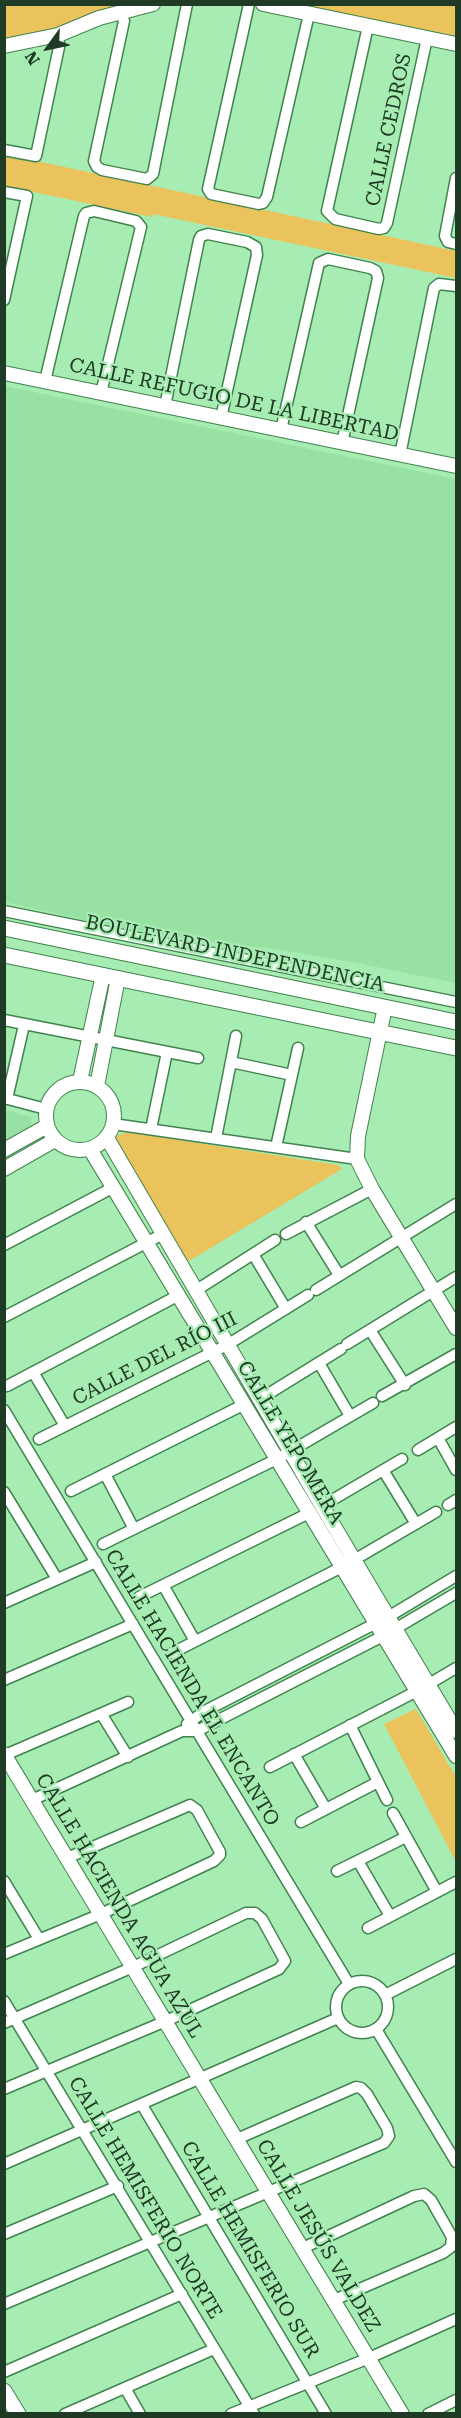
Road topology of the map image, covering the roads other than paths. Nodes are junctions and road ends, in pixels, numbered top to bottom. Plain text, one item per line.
1 (153, 4) edge
2 (187, 4) edge
3 (249, 4) edge
4 (263, 4) edge
5 (121, 12) junction
6 (309, 14) junction
7 (368, 26) junction
8 (58, 35) junction
9 (427, 38) junction
10 (456, 44) edge
11 (4, 46) edge
12 (4, 150) edge
13 (456, 178) edge
14 (4, 192) edge
15 (456, 244) edge
16 (456, 286) edge
17 (4, 300) edge
18 (4, 373) edge
19 (45, 381) junction
20 (101, 393) junction
21 (165, 406) junction
22 (221, 418) junction
23 (280, 430) junction
24 (342, 443) junction
25 (400, 455) junction
26 (456, 466) edge
27 (4, 911) edge
28 (4, 928) edge
29 (4, 955) edge
30 (300, 971) junction
31 (110, 976) junction
32 (296, 989) junction
33 (456, 1002) edge
34 (385, 1007) junction
35 (4, 1020) edge
36 (456, 1022) edge
37 (24, 1025) junction
38 (380, 1031) junction
39 (236, 1036) dead end
40 (89, 1037) junction
41 (105, 1041) junction
42 (298, 1047) dead end
43 (456, 1048) edge
44 (167, 1052) junction
45 (198, 1058) dead end
46 (231, 1062) junction
47 (292, 1075) junction
48 (80, 1082) junction
49 (97, 1086) junction
50 (6, 1099) edge
51 (46, 1109) junction
52 (113, 1124) junction
53 (47, 1126) junction
54 (151, 1129) junction
55 (107, 1137) junction
56 (216, 1138) junction
57 (55, 1140) junction
58 (276, 1147) junction
59 (90, 1149) junction
60 (4, 1150) edge
61 (357, 1159) junction
62 (4, 1169) edge
63 (114, 1187) junction
64 (372, 1189) junction
65 (456, 1204) edge
66 (306, 1222) junction
67 (163, 1234) junction
68 (401, 1238) junction
69 (148, 1244) junction
70 (4, 1245) edge
71 (253, 1254) junction
72 (339, 1275) junction
73 (456, 1277) edge
74 (434, 1290) junction
75 (195, 1291) junction
76 (179, 1295) junction
77 (286, 1309) junction
78 (4, 1317) edge
79 (456, 1328) edge
80 (370, 1330) junction
81 (227, 1345) junction
82 (213, 1352) junction
83 (456, 1354) edge
84 (319, 1363) junction
85 (33, 1372) junction
86 (405, 1385) junction
87 (7, 1386) dead end
88 (260, 1399) junction
89 (245, 1404) junction
90 (4, 1410) edge
91 (350, 1416) junction
92 (65, 1426) junction
93 (456, 1427) edge
94 (438, 1438) junction
95 (39, 1439) dead end
96 (418, 1450) dead end
97 (291, 1451) junction
98 (402, 1458) dead end
99 (277, 1459) junction
100 (383, 1470) junction
101 (456, 1470) edge
102 (105, 1474) junction
103 (71, 1491) dead end
104 (4, 1492) edge
105 (322, 1506) junction
106 (436, 1512) dead end
107 (309, 1513) junction
108 (416, 1524) junction
109 (134, 1529) junction
110 (104, 1544) dead end
111 (96, 1562) junction
112 (348, 1564) junction
113 (456, 1576) edge
114 (57, 1579) junction
115 (164, 1585) junction
116 (456, 1593) edge
117 (139, 1597) dead end
118 (4, 1603) edge
119 (133, 1624) junction
120 (386, 1626) junction
121 (195, 1641) junction
122 (172, 1653) dead end
123 (456, 1668) edge
124 (4, 1680) edge
125 (423, 1688) junction
126 (128, 1702) dead end
127 (102, 1715) junction
128 (190, 1720) junction
129 (350, 1725) junction
130 (182, 1731) junction
131 (197, 1731) junction
132 (456, 1731) edge
133 (5, 1754) edge
134 (294, 1754) junction
135 (456, 1756) edge
136 (128, 1757) junction
137 (270, 1767) dead end
138 (378, 1782) junction
139 (33, 1800) junction
140 (387, 1800) dead end
141 (326, 1809) junction
142 (393, 1813) dead end
143 (302, 1822) dead end
144 (406, 1837) junction
145 (68, 1858) junction
146 (358, 1861) junction
147 (337, 1871) dead end
148 (4, 1881) edge
149 (456, 1882) edge
150 (436, 1892) junction
151 (101, 1914) junction
152 (390, 1916) junction
153 (368, 1928) dead end
154 (39, 1939) junction
155 (4, 1954) edge
156 (456, 1959) edge
157 (133, 1967) junction
158 (349, 1984) junction
159 (385, 1995) junction
160 (4, 2001) edge
161 (338, 2018) junction
162 (10, 2020) edge
163 (166, 2021) junction
164 (376, 2029) junction
165 (48, 2070) junction
166 (201, 2079) junction
167 (4, 2090) edge
168 (142, 2105) junction
169 (84, 2130) junction
170 (237, 2139) junction
171 (456, 2162) edge
172 (4, 2164) edge
173 (118, 2186) junction
174 (269, 2192) junction
175 (210, 2217) junction
176 (4, 2234) edge
177 (151, 2242) junction
178 (303, 2248) junction
179 (182, 2294) junction
180 (334, 2300) junction
181 (4, 2304) edge
182 (456, 2319) edge
183 (214, 2349) junction
184 (369, 2358) junction
185 (4, 2372) edge
186 (308, 2383) junction
187 (125, 2388) junction
188 (4, 2391) edge
189 (456, 2400) edge
190 (251, 2410) edge
191 (18, 2414) edge
192 (65, 2414) edge
193 (140, 2414) edge
194 (231, 2414) edge
195 (326, 2414) edge
196 (402, 2414) edge
197 (428, 2414) edge

1 - 5 street
2 - 5 street
3 - 6 street
4 - 6 street
5 - 8 street
6 - 7 street
7 - 9 street
7 - 9 street, CALLE CEDROS
8 - 11 street
8 - 12 street
9 - 10 street
13 - 15 street
14 - 17 street
16 - 25 street
18 - 19 street, CALLE REFUGIO DE LA LIBERTAD
19 - 20 street, CALLE REFUGIO DE LA LIBERTAD
19 - 20 street
20 - 21 street, CALLE REFUGIO DE LA LIBERTAD
21 - 22 street, CALLE REFUGIO DE LA LIBERTAD
21 - 22 street
22 - 23 street, CALLE REFUGIO DE LA LIBERTAD
23 - 24 street, CALLE REFUGIO DE LA LIBERTAD
23 - 24 street
24 - 25 street, CALLE REFUGIO DE LA LIBERTAD
25 - 26 street, CALLE REFUGIO DE LA LIBERTAD
27 - 30 street
28 - 32 main road, BOULEVARD INDEPENDENCIA
29 - 31 main road
30 - 32 street
30 - 33 street
31 - 38 main road
31 - 40 street
31 - 41 street
32 - 34 main road, BOULEVARD INDEPENDENCIA
34 - 36 main road, BOULEVARD INDEPENDENCIA
34 - 38 street
35 - 37 street
37 - 40 street
37 - 50 street
38 - 43 main road
38 - 61 street
39 - 46 street
40 - 41 street
40 - 48 street
41 - 44 street
41 - 49 street
42 - 47 street
44 - 45 street
44 - 54 street
46 - 47 street
46 - 56 street
47 - 58 street
48 - 49 street
48 - 51 street
49 - 52 street
50 - 51 street
51 - 53 street
52 - 54 street
52 - 55 street
53 - 57 street
53 - 60 street
54 - 56 street
55 - 59 street
55 - 67 street, CALLE YEPOMERA
56 - 58 street
57 - 59 street
57 - 62 street
58 - 61 street
59 - 63 street, CALLE YEPOMERA
61 - 64 street
63 - 69 street, CALLE YEPOMERA
63 - 70 street
64 - 66 street
64 - 68 street
65 - 68 street, CALLE DEL RÍO III
66 - 71 street
66 - 72 street
67 - 69 street
67 - 75 street, CALLE YEPOMERA
68 - 72 street, CALLE DEL RÍO III
68 - 74 street
69 - 76 street, CALLE YEPOMERA
69 - 78 street
71 - 75 street
71 - 77 street
72 - 77 street, CALLE DEL RÍO III
73 - 74 street
74 - 79 street
74 - 80 street
75 - 81 street, CALLE YEPOMERA
76 - 82 street, CALLE YEPOMERA
76 - 85 street
77 - 81 street, CALLE DEL RÍO III
80 - 84 street
80 - 86 street
81 - 82 street, CALLE DEL RÍO III
81 - 88 street, CALLE YEPOMERA
82 - 89 street, CALLE YEPOMERA
82 - 92 street, CALLE DEL RÍO III
83 - 86 street
84 - 88 street
84 - 91 street
85 - 87 street
85 - 92 street
86 - 91 street
88 - 97 street, CALLE YEPOMERA
89 - 99 street, CALLE YEPOMERA
89 - 102 street
90 - 111 street, CALLE HACIENDA EL ENCANTO
91 - 97 street
92 - 95 street, CALLE DEL RÍO III
93 - 94 street
94 - 96 street
94 - 101 street
97 - 99 street
97 - 105 street, CALLE YEPOMERA
98 - 100 street
99 - 107 street, CALLE YEPOMERA
99 - 109 street
100 - 105 street
100 - 108 street
102 - 103 street
102 - 109 street
104 - 114 street
105 - 112 street, CALLE YEPOMERA
106 - 108 street
107 - 112 street, CALLE YEPOMERA
107 - 115 street
108 - 112 street
109 - 110 street
111 - 114 street
111 - 119 street, CALLE HACIENDA EL ENCANTO
112 - 120 street, CALLE YEPOMERA
112 - 121 street
113 - 120 street
114 - 118 street
115 - 117 street
115 - 121 street
116 - 120 street
119 - 124 street
119 - 128 street, CALLE HACIENDA EL ENCANTO
120 - 125 street, CALLE YEPOMERA
120 - 128 street
120 - 131 street
121 - 122 street
123 - 125 street
125 - 129 street
125 - 132 street, CALLE YEPOMERA
125 - 135 street, CALLE YEPOMERA
126 - 127 street
127 - 133 street
127 - 136 street
128 - 130 street
128 - 131 street, CALLE HACIENDA EL ENCANTO
129 - 134 street
129 - 138 street
130 - 131 street
130 - 136 street
131 - 158 street, CALLE HACIENDA EL ENCANTO
133 - 139 street, CALLE HACIENDA AGUA AZUL
134 - 137 street
134 - 141 street
136 - 139 street
138 - 140 street
138 - 141 street
139 - 145 street, CALLE HACIENDA AGUA AZUL
141 - 143 street
142 - 144 street
144 - 146 street
144 - 150 street
145 - 151 street, CALLE HACIENDA AGUA AZUL
145 - 151 street
146 - 147 street
146 - 152 street
148 - 154 street
149 - 150 street
150 - 152 street
151 - 154 street
151 - 157 street, CALLE HACIENDA AGUA AZUL
152 - 153 street
154 - 155 street
156 - 159 street
157 - 162 street
157 - 163 street, CALLE HACIENDA AGUA AZUL
157 - 163 street
158 - 159 street
158 - 161 street
159 - 164 street
160 - 162 street, CALLE HEMISFERIO NORTE
161 - 164 street
161 - 166 street
162 - 165 street, CALLE HEMISFERIO NORTE
163 - 165 street
163 - 166 street, CALLE HACIENDA AGUA AZUL
164 - 171 street
165 - 167 street
165 - 169 street, CALLE HEMISFERIO NORTE
166 - 168 street
166 - 170 street, CALLE JESÚS VALDEZ
168 - 169 street
168 - 175 street, CALLE HEMISFERIO SUR
169 - 172 street
169 - 173 street, CALLE HEMISFERIO NORTE
170 - 174 street, CALLE JESÚS VALDEZ
170 - 174 street
173 - 176 street
173 - 177 street, CALLE HEMISFERIO NORTE
174 - 175 street
174 - 178 street, CALLE JESÚS VALDEZ
175 - 177 street
175 - 186 street, CALLE HEMISFERIO SUR
177 - 179 street, CALLE HEMISFERIO NORTE
177 - 181 street
178 - 180 street, CALLE JESÚS VALDEZ
178 - 180 street
179 - 183 street, CALLE HEMISFERIO NORTE
179 - 185 street
180 - 184 street, CALLE JESÚS VALDEZ
182 - 184 street
183 - 187 street
183 - 190 street, CALLE HEMISFERIO NORTE
184 - 186 street
184 - 196 street, CALLE JESÚS VALDEZ
186 - 190 street
186 - 195 street, CALLE HEMISFERIO SUR
187 - 192 street
187 - 193 street
188 - 191 main road
189 - 197 street
190 - 194 street

